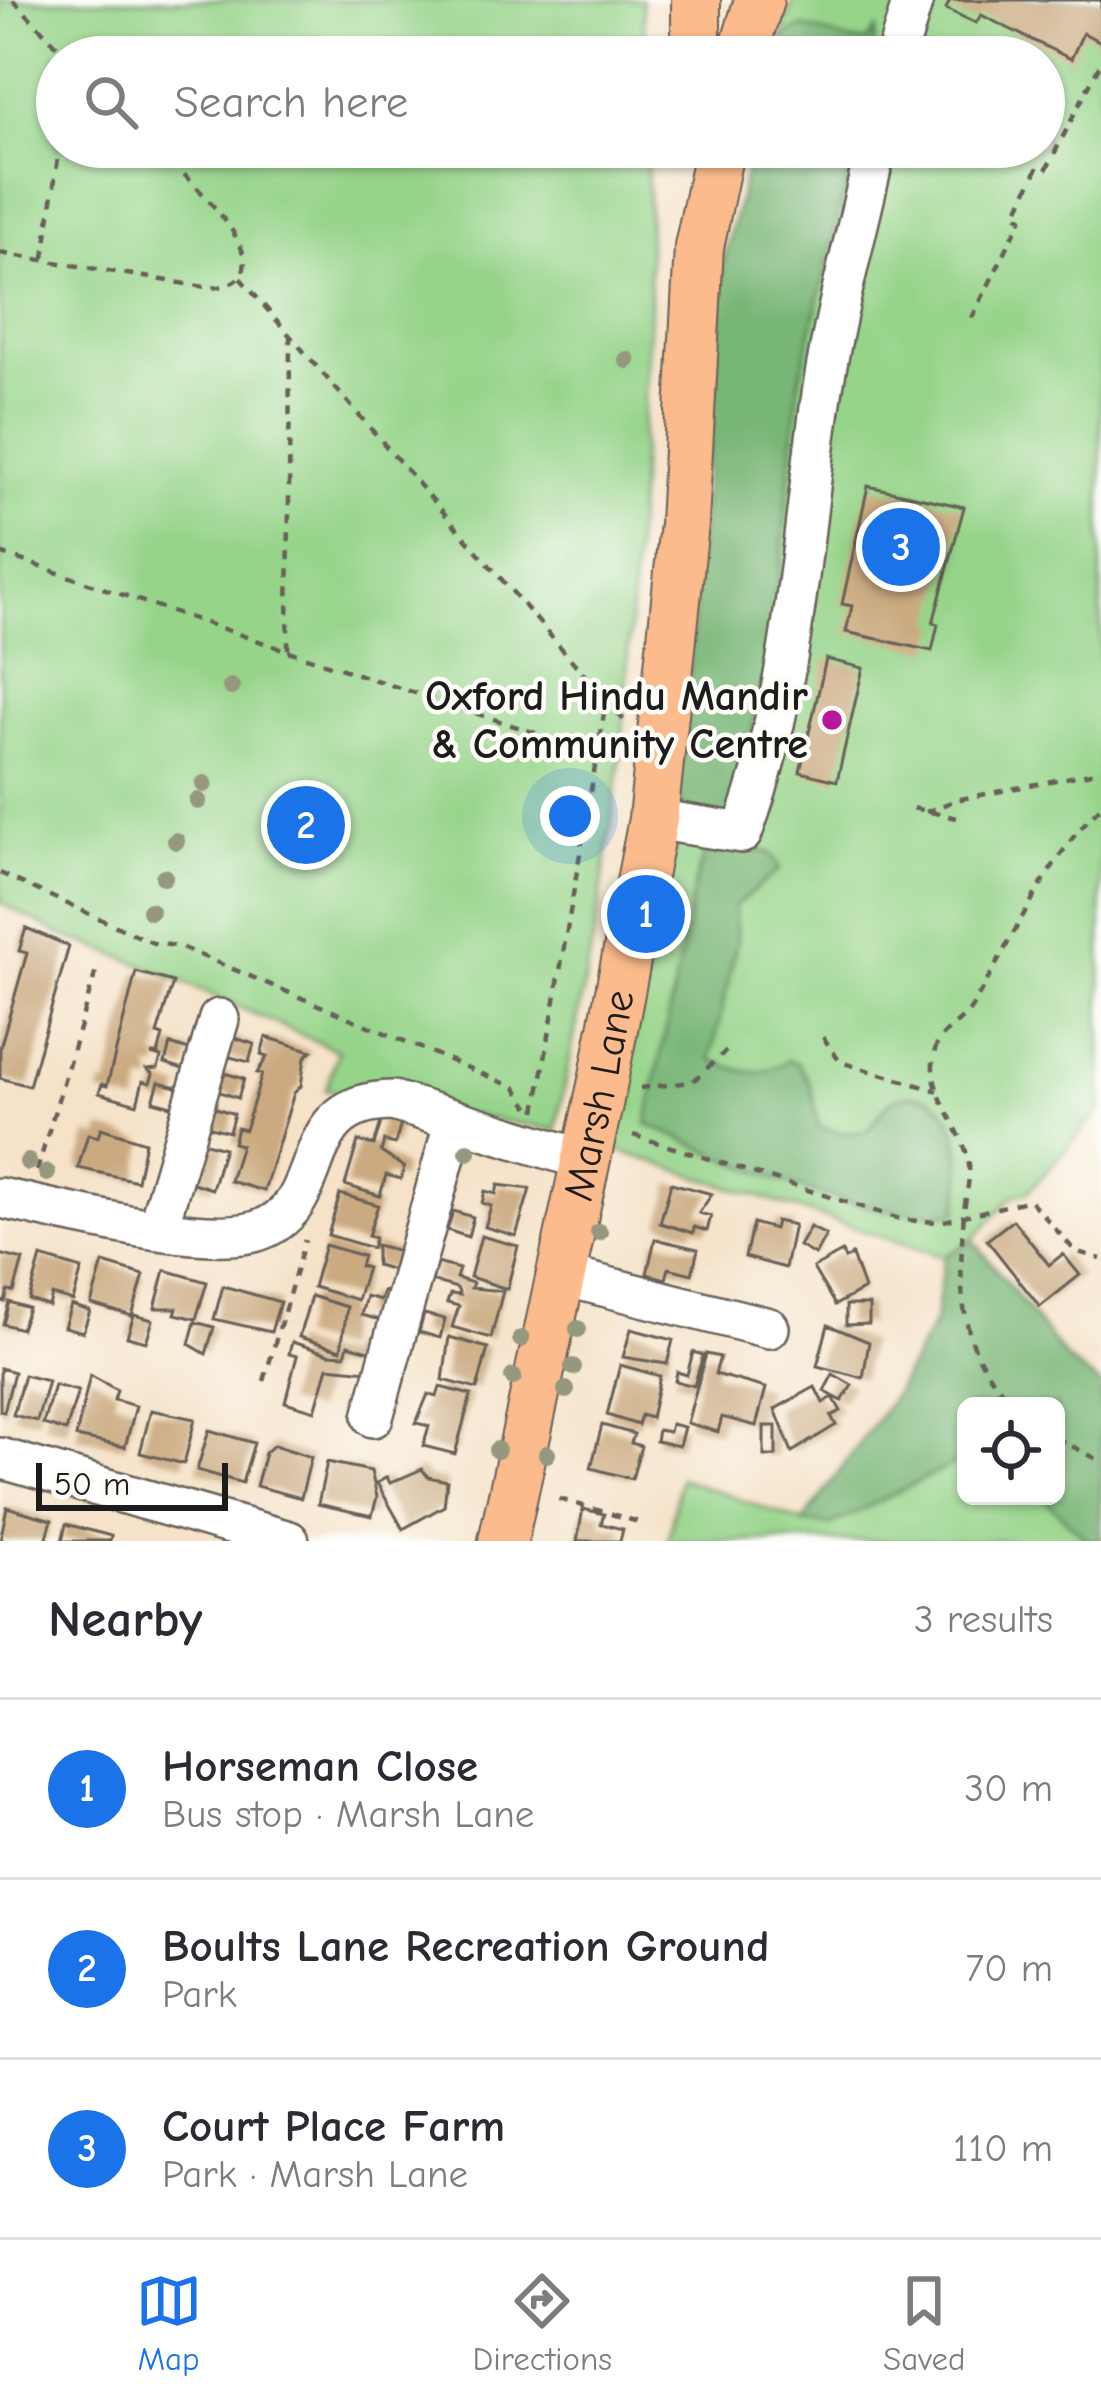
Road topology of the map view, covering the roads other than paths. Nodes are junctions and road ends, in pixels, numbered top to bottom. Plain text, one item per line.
1 (696, 0) edge
2 (759, 0) edge
3 (913, 0) edge
4 (696, 36) edge
5 (748, 36) edge
6 (902, 36) edge
7 (698, 168) edge
8 (716, 168) edge
9 (871, 168) edge
10 (700, 247) junction
11 (652, 819) junction
12 (219, 1019) dead end
13 (455, 1120) junction
14 (585, 1160) junction
15 (14, 1200) edge
16 (158, 1227) junction
17 (560, 1275) junction
18 (769, 1328) dead end
19 (373, 1417) dead end
20 (0, 1458) edge
21 (290, 1541) edge
22 (503, 1541) edge

1 - 4 main road
2 - 5 main road
3 - 6 street
7 - 10 main road
8 - 10 main road, Marsh Lane
9 - 11 street
10 - 11 main road, Marsh Lane
11 - 14 main road, Marsh Lane
12 - 16 street
13 - 14 street
13 - 16 street
13 - 19 street
14 - 17 main road, Marsh Lane
15 - 16 street
17 - 18 street
17 - 22 main road, Marsh Lane
20 - 21 street

